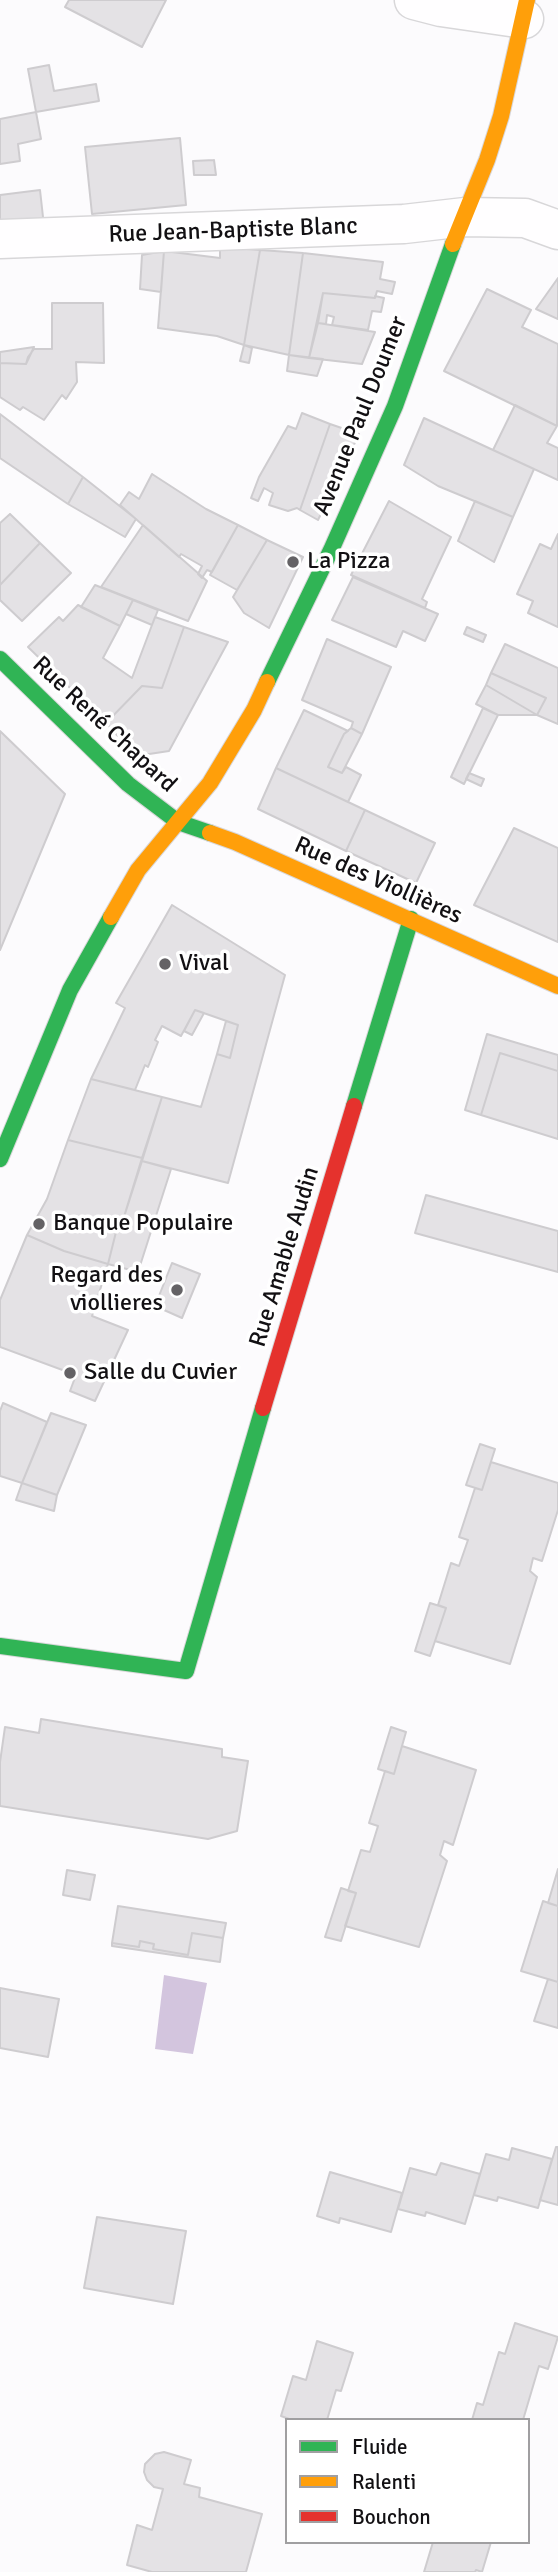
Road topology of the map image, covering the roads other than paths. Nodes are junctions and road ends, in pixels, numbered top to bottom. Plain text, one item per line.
1 (414, 0) edge
2 (526, 9) edge
3 (465, 217) junction
4 (558, 230) edge
5 (0, 239) edge
6 (0, 659) edge
7 (178, 822) junction
8 (411, 919) junction
9 (558, 986) edge
10 (0, 1159) edge
11 (0, 1646) edge

1 - 2 street
2 - 3 street, Avenue Paul Doumer
3 - 4 street, Rue Jean-Baptiste Blanc
3 - 5 street, Rue Jean-Baptiste Blanc
3 - 7 street, Avenue Paul Doumer
6 - 7 street, Rue René Chapard
7 - 8 street, Rue des Viollières
7 - 10 street, Avenue Paul Doumer
8 - 9 street, Rue des Viollières
8 - 11 street, Rue Amable Audin

